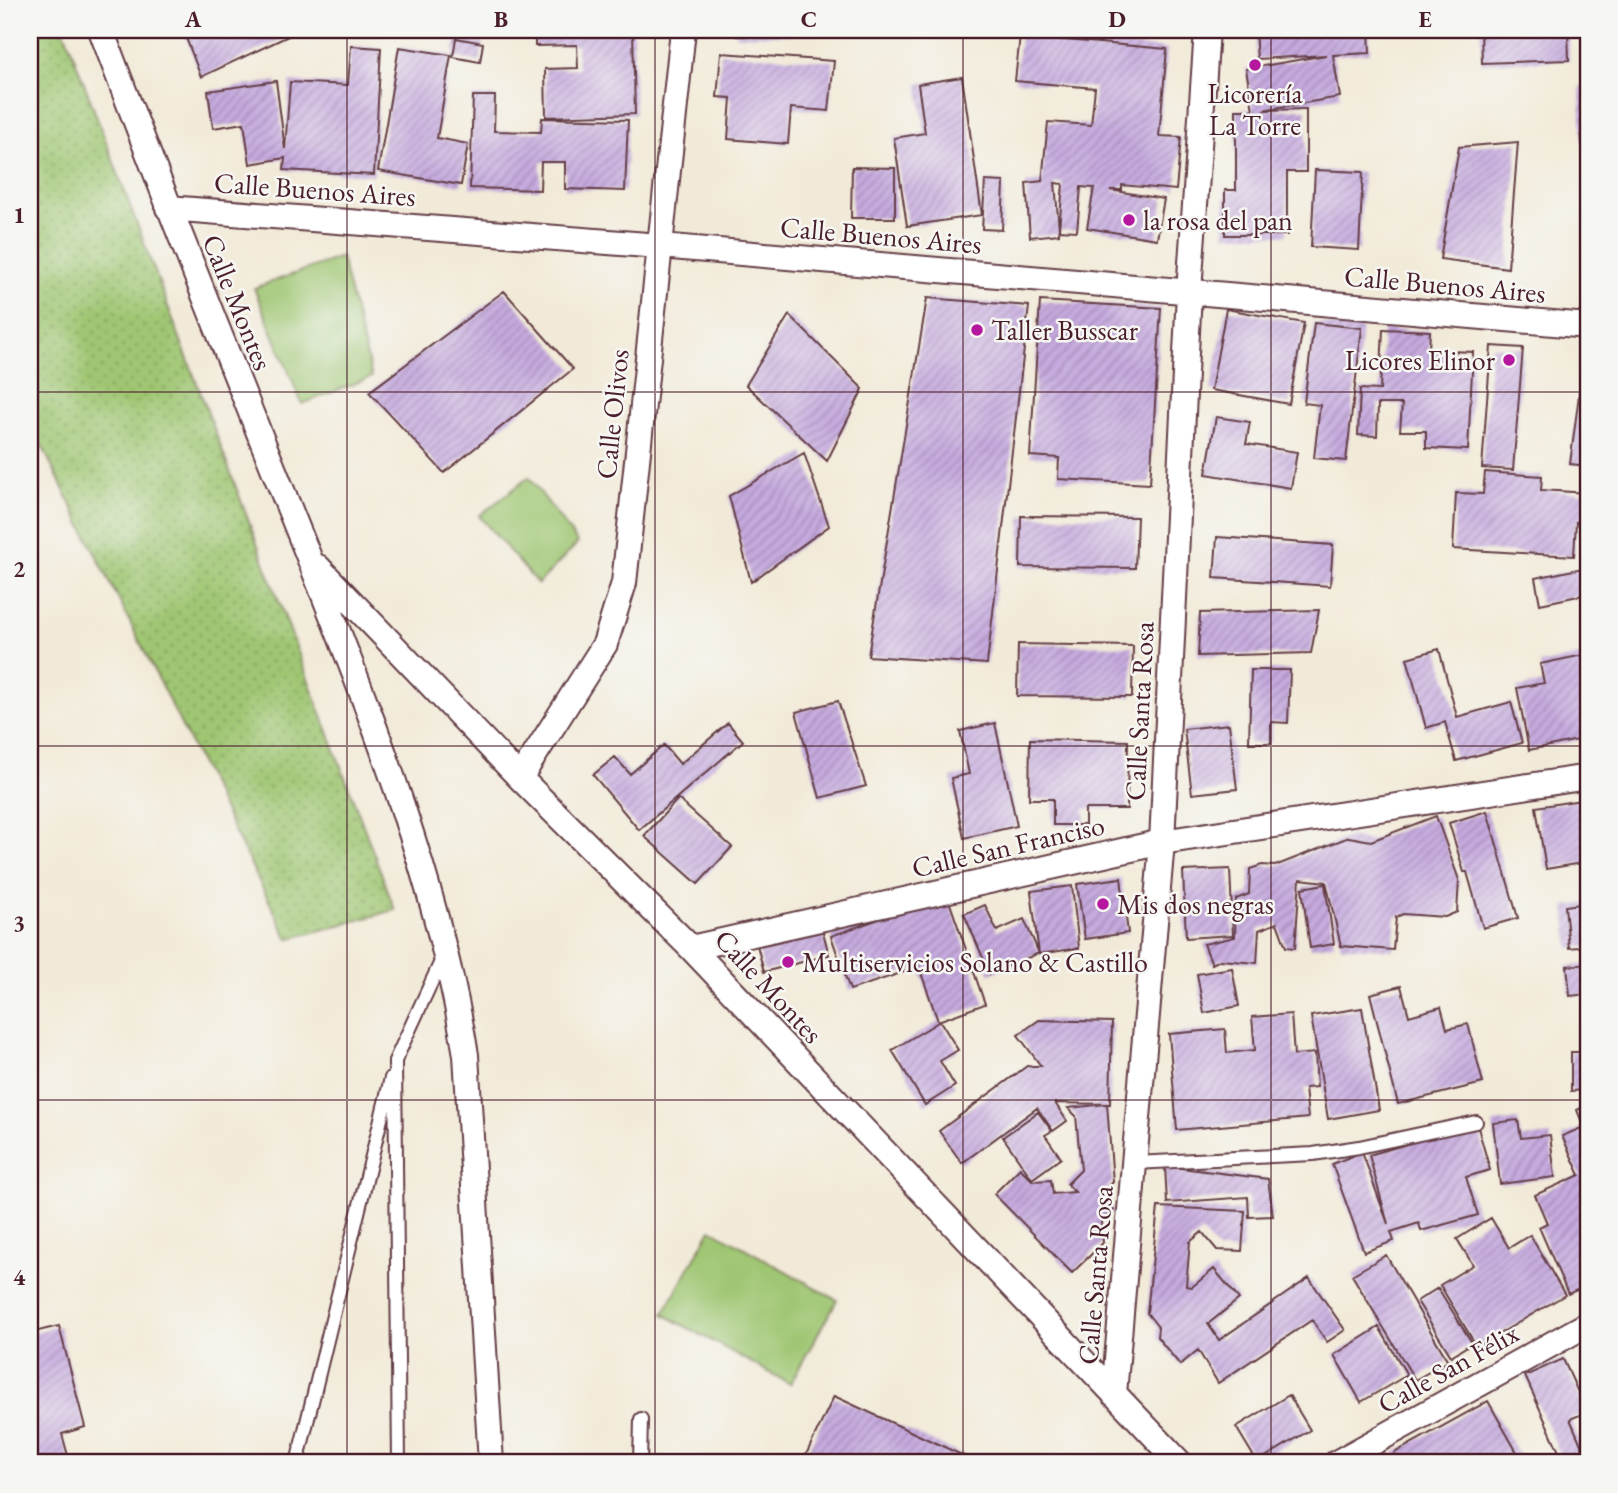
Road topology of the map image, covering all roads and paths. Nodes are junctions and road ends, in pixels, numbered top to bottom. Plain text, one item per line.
1 (101, 30) edge
2 (684, 30) edge
3 (1207, 30) edge
4 (167, 208) junction
5 (660, 246) junction
6 (1189, 292) junction
7 (1588, 326) edge
8 (308, 556) junction
9 (1588, 777) edge
10 (520, 778) junction
11 (1163, 842) junction
12 (691, 948) junction
13 (444, 953) junction
14 (396, 1061) junction
15 (1476, 1122) dead end
16 (1135, 1163) junction
17 (1588, 1324) edge
18 (1114, 1394) junction
19 (641, 1419) dead end
20 (297, 1463) edge
21 (399, 1463) edge
22 (491, 1463) edge
23 (639, 1463) edge
24 (1180, 1463) edge
25 (1336, 1463) edge

1 - 4 street, Calle Montes
2 - 5 street, Calle Olivos
3 - 6 street, Calle Santa Rosa
4 - 5 street, Calle Buenos Aires
4 - 8 street, Calle Montes
5 - 6 street, Calle Buenos Aires
5 - 10 street, Calle Olivos
6 - 7 street, Calle Buenos Aires
6 - 11 street, Calle Santa Rosa
8 - 10 street, Calle Montes
8 - 13 street, Calle Montes
9 - 11 street, Calle San Franciso
10 - 12 street, Calle Montes
11 - 12 street, Calle San Franciso
11 - 16 street, Calle Santa Rosa
12 - 18 street, Calle Montes
13 - 14 lane
13 - 22 street, Calle Montes
14 - 20 lane
14 - 21 lane
15 - 16 lane
16 - 18 street, Calle Santa Rosa
17 - 25 street, Calle San Félix
18 - 24 street, Calle Montes
19 - 23 lane

